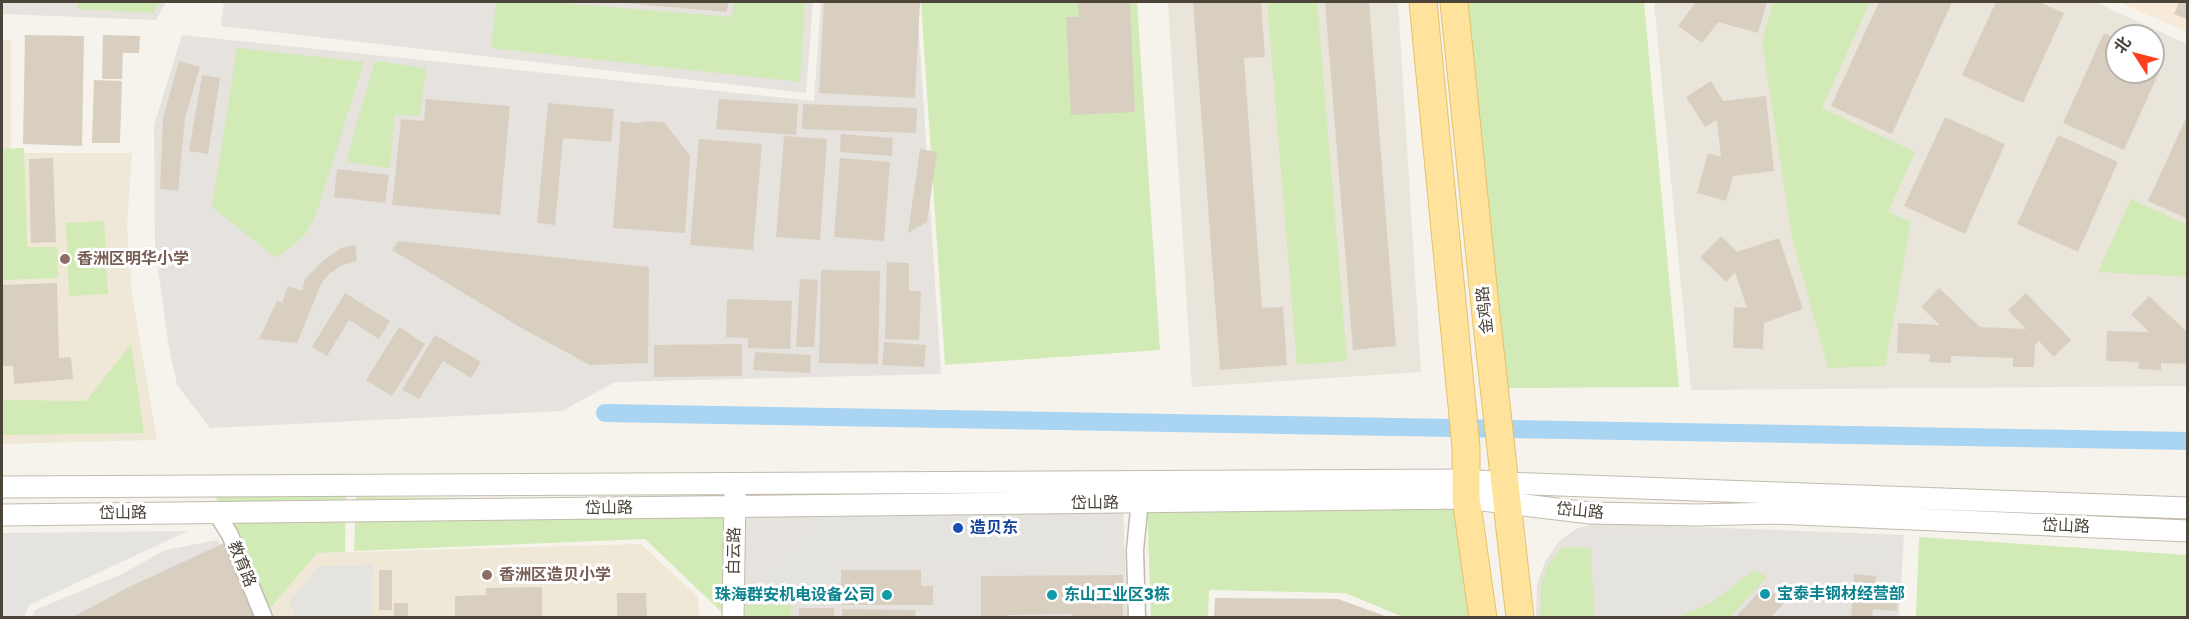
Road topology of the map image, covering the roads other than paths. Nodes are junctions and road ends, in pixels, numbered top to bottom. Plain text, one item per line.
1 (1423, 2) edge
2 (1454, 2) edge
3 (1504, 481) junction
4 (735, 484) junction
5 (2, 488) edge
6 (1466, 489) junction
7 (1141, 492) junction
8 (735, 507) junction
9 (2187, 508) edge
10 (216, 512) junction
11 (2, 515) edge
12 (2187, 531) edge
13 (264, 618) edge
14 (733, 618) edge
15 (1137, 618) edge
16 (1483, 618) edge
17 (1520, 618) edge

1 - 6 main road, 金鸡路
2 - 3 main road, 金鸡路
3 - 6 street, 岱山路
3 - 9 street, 岱山路
3 - 12 street, 岱山路
3 - 17 main road, 金鸡路
4 - 5 street, 岱山路
4 - 7 street, 岱山路
4 - 8 street, 白云路
6 - 7 street, 岱山路
6 - 16 main road, 金鸡路
7 - 8 street, 岱山路
7 - 15 street
8 - 10 street, 岱山路
8 - 14 street, 白云路
10 - 11 street, 岱山路
10 - 13 street, 教育路

